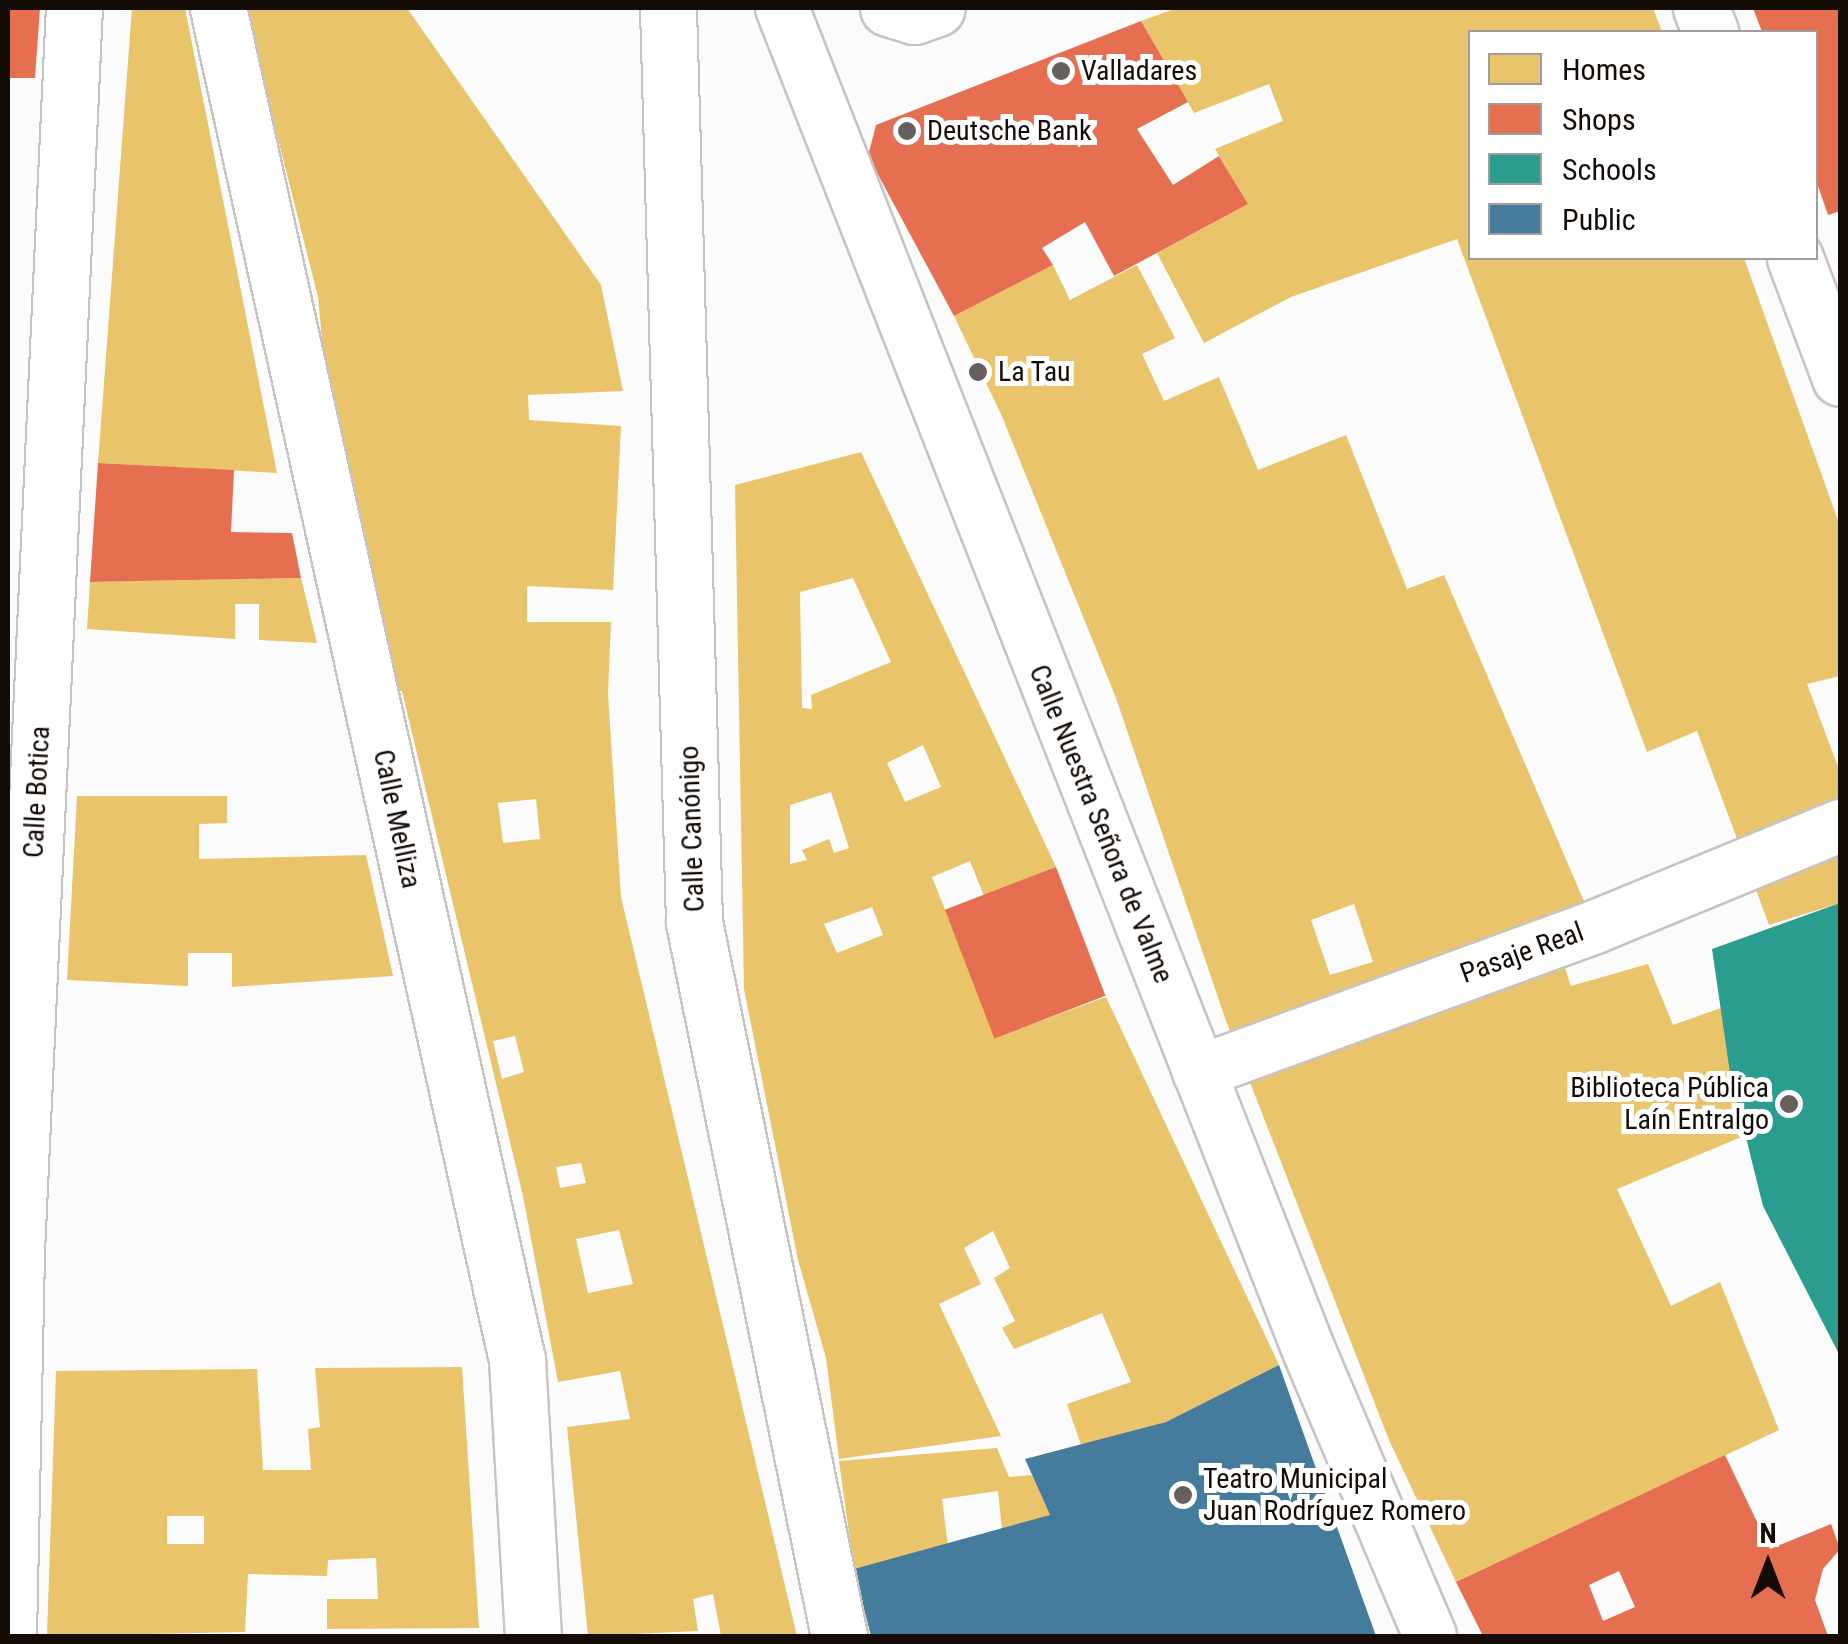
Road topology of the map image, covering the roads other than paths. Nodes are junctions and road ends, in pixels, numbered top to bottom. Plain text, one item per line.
1 (74, 8) edge
2 (218, 8) edge
3 (668, 8) edge
4 (782, 8) edge
5 (888, 8) edge
6 (936, 8) edge
7 (1796, 260) edge
8 (1840, 378) edge
9 (1840, 826) edge
10 (1199, 1072) junction
11 (12, 1249) edge
12 (8, 1633) edge
13 (533, 1636) edge
14 (839, 1636) edge
15 (1430, 1636) edge

1 - 11 street, Calle Botica
2 - 13 street, Calle Melliza
3 - 14 street, Calle Canónigo
4 - 10 street, Calle Nuestra Señora de Valme
5 - 6 street
7 - 8 street
9 - 10 street, Pasaje Real
10 - 15 street, Calle Nuestra Señora de Valme
11 - 12 street, Calle Botica

